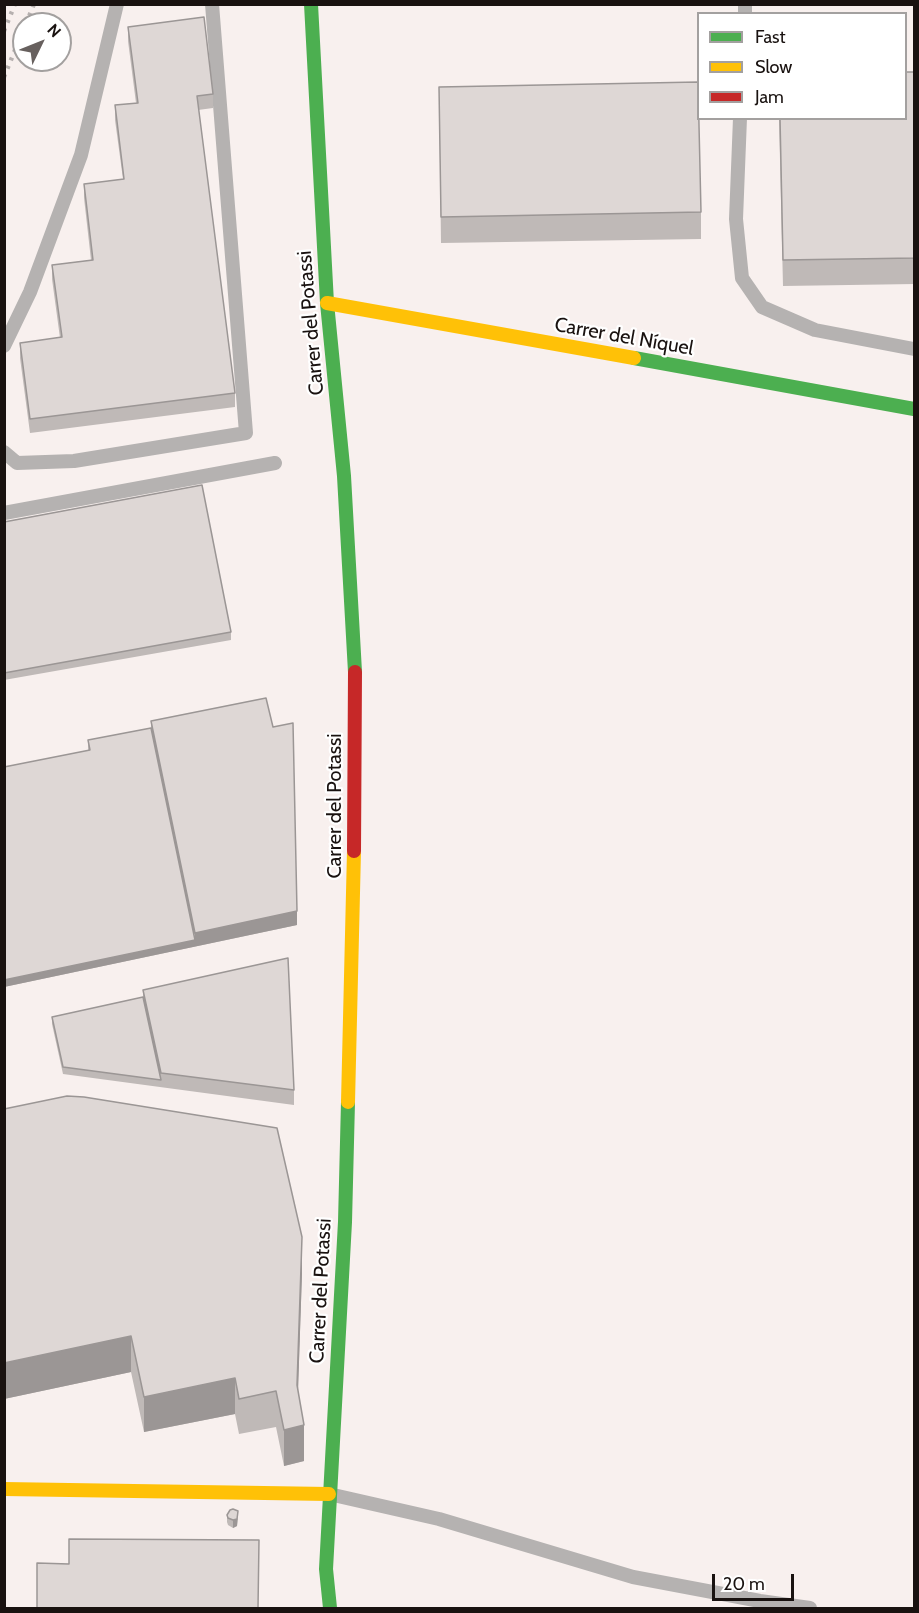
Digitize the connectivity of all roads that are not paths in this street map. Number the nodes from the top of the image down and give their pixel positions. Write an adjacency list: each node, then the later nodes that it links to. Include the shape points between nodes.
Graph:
1 (117, 4): 6 (lane, via 81,155 30,292)
2 (212, 4): 9 (lane, via 246,433 74,461 17,463)
3 (311, 4): 5 (street, Carrer del Potassi)
4 (740, 120): 7 (lane, via 736,219 742,278 762,307 815,330)
5 (327, 303): 8 (street, Carrer del Níquel); 13 (street, Carrer del Potassi, via 344,476 355,666 353,946 345,1222)
6 (4, 346)
7 (915, 349)
8 (915, 410)
9 (4, 452)
10 (275, 463): 11 (lane)
11 (4, 513)
12 (4, 1489): 13 (street)
13 (329, 1494): 14 (street, Carrer del Potassi, via 326,1569); 15 (lane, via 440,1519 633,1577)
14 (330, 1608)
15 (810, 1608)

